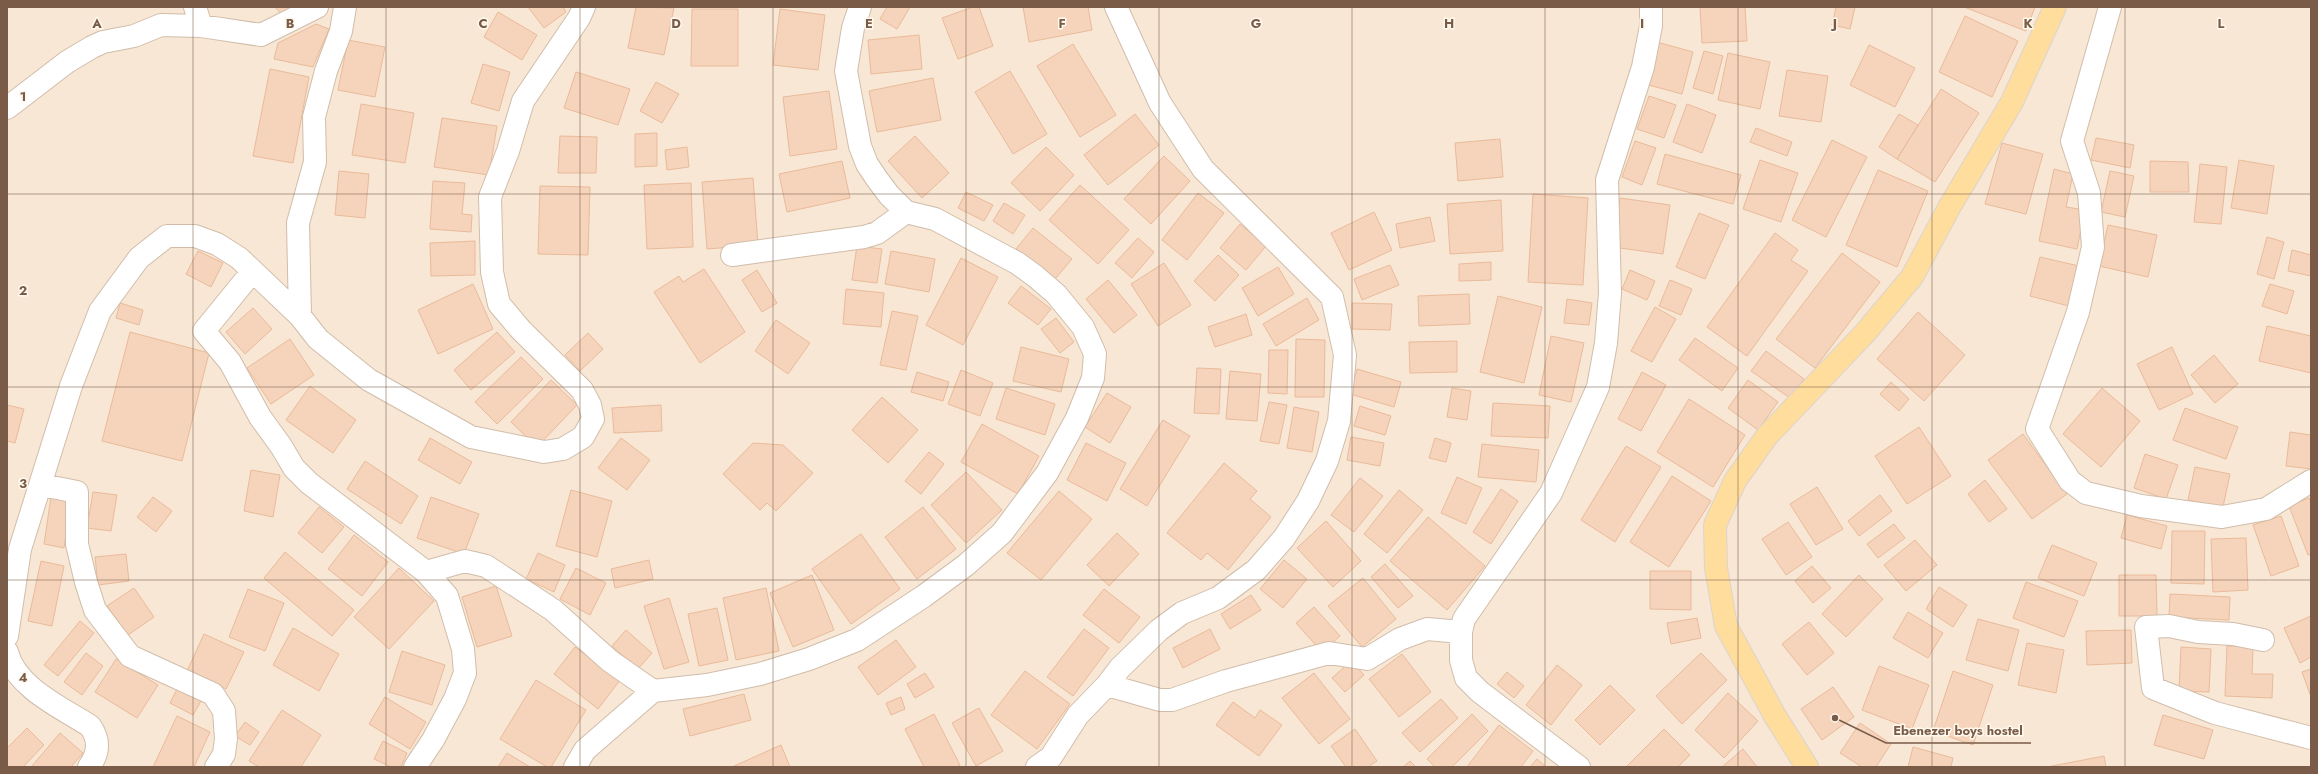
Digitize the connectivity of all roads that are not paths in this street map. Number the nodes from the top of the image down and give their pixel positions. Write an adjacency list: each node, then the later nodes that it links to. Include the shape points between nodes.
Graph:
1 (317, 7): 9 (street, via 261,36)
2 (345, 7): 14 (street, via 341,31 326,71 314,117 315,162 298,223)
3 (584, 7): 14 (street, via 523,101 490,197 492,272 499,304 521,330 582,390 590,405 593,419 583,437 563,449 544,452 471,437 369,380 318,339)
4 (860, 7): 11 (street, via 853,28 846,71 860,146 867,164 877,179)
5 (1116, 7): 22 (street, via 1160,103 1203,169 1332,297 1345,355 1339,421 1328,461 1308,501 1284,538 1256,570 1218,598 1182,613 1159,630 1120,668)
6 (1651, 7): 18 (street, via 1651,26 1643,66 1607,180 1610,293 1606,343 1598,387 1551,493 1471,607)
7 (2055, 7): 31 (main road, via 2012,102 1950,206 1912,277 1865,333 1767,436 1735,481 1715,525 1716,568 1726,626 1775,716)
8 (2110, 7): 15 (street, via 2072,141 2089,193 2093,247 2078,312 2037,429 2070,481 2086,493 2141,506 2222,516 2266,509)
9 (198, 16): 10 (street, via 92,46)
10 (7, 108)
11 (906, 212): 12 (street, via 877,233 864,237); 23 (street, via 935,219 1016,263 1056,294 1083,327 1094,354 1093,378 1076,418 1047,473 1002,533 966,565 857,640 809,659 760,674 707,685)
12 (732, 255)
13 (252, 272): 14 (street); 16 (street, via 228,251 195,236 167,236 139,258 100,310 71,386); 17 (street, via 204,331 230,362 260,416 294,468 309,484)
14 (300, 316)
15 (2311, 480)
16 (42, 485): 19 (street, via 20,549); 26 (street, via 77,492 78,544 86,582 95,610 119,643 130,656 213,694 224,711 224,754)
17 (426, 572): 23 (street, via 465,561 486,566 553,610 610,661); 27 (street, via 447,596 463,649 465,673 455,699)
18 (1461, 632): 22 (street, via 1427,629 1400,639 1367,659 1329,654 1226,681 1172,700 1160,700); 30 (street, via 1461,660 1466,678 1480,692)
19 (7, 636)
20 (2263, 640): 24 (street, via 2170,626 2146,627 2153,688 2215,713)
21 (7, 652): 25 (street, via 10,664 27,685 90,726 96,734 96,754)
22 (1107, 685): 29 (street, via 1078,715 1051,758)
23 (653, 691): 28 (street, via 585,750)
24 (2311, 738)
25 (89, 767)
26 (216, 767)
27 (415, 767)
28 (575, 767)
29 (1037, 767)
30 (1579, 767)
31 (1807, 767)

